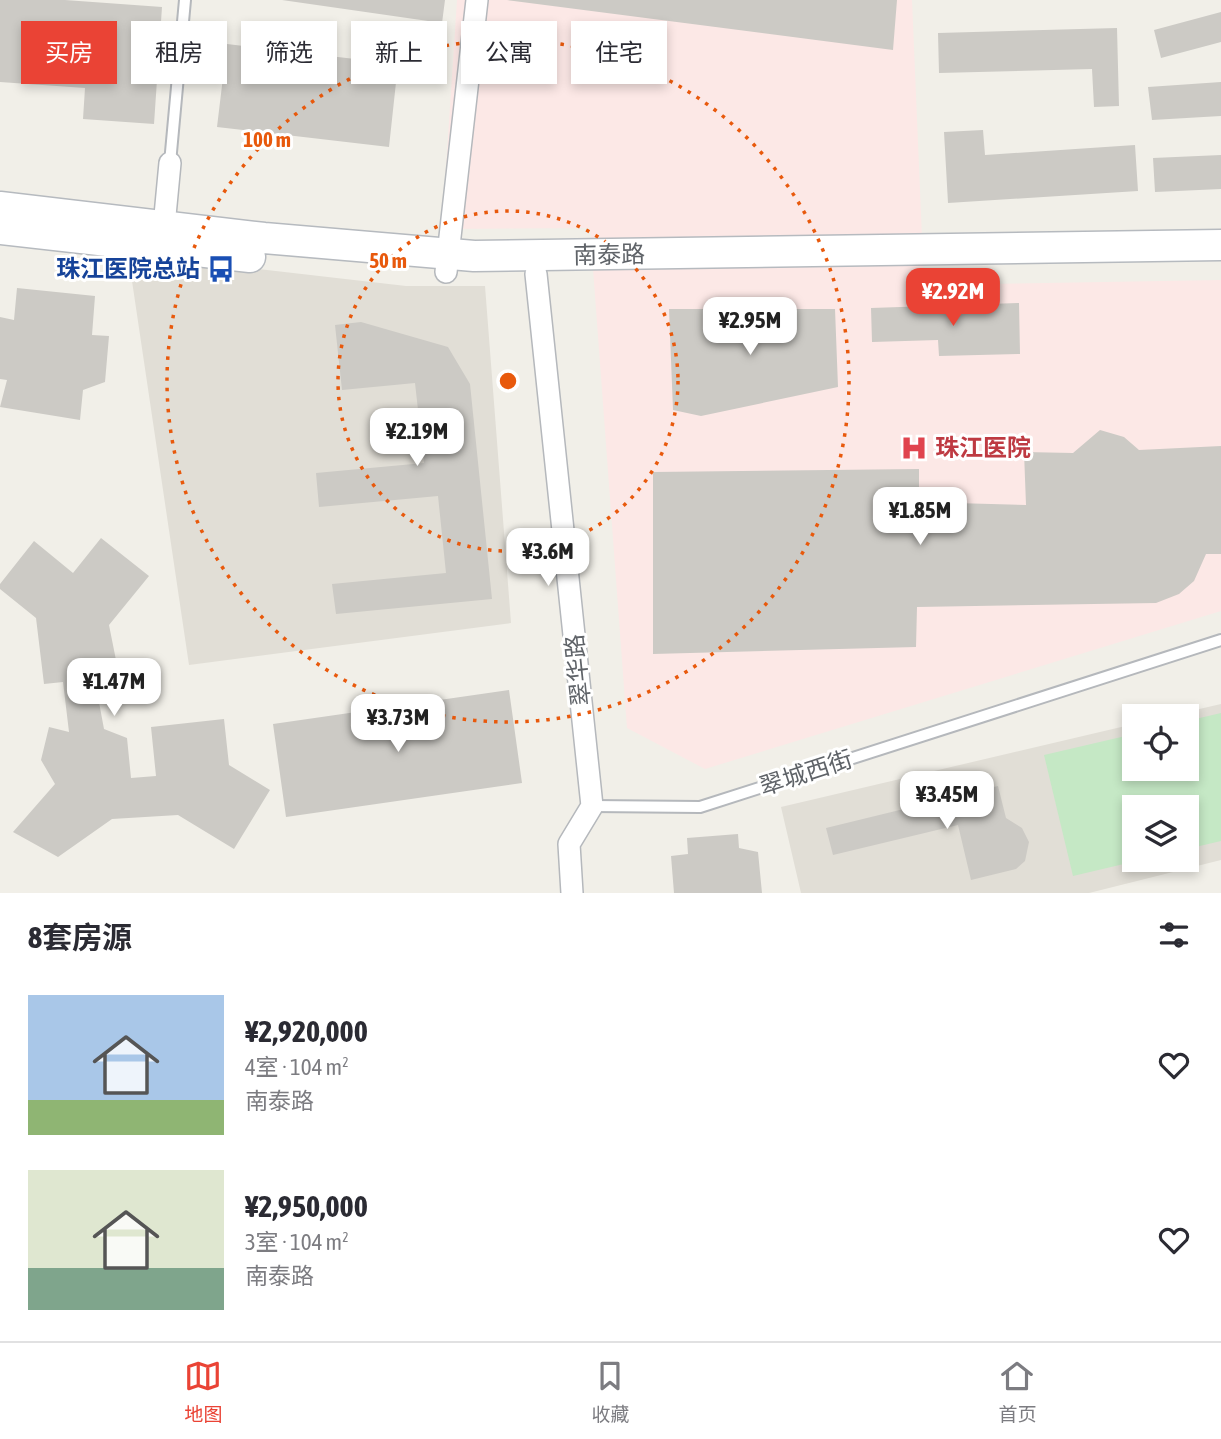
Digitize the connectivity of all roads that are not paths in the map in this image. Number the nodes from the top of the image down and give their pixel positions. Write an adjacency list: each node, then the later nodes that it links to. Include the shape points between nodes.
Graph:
1 (185, 0): 3 (lane)
2 (477, 0): 9 (street)
3 (170, 163): 5 (street)
4 (0, 207): 5 (main road, 南泰路)
5 (164, 226): 9 (main road, 南泰路)
6 (0, 229): 9 (main road, 南泰路, via 298,261)
7 (1221, 246): 9 (main road, 南泰路, via 574,256)
8 (1221, 262): 10 (main road, 南泰路)
9 (447, 263): 10 (main road, 南泰路)
10 (536, 274): 12 (street, 翠华路)
11 (1221, 640): 12 (lane, 翠城西街, via 700,807)
12 (592, 806): 13 (street, via 569,844)
13 (572, 893)

